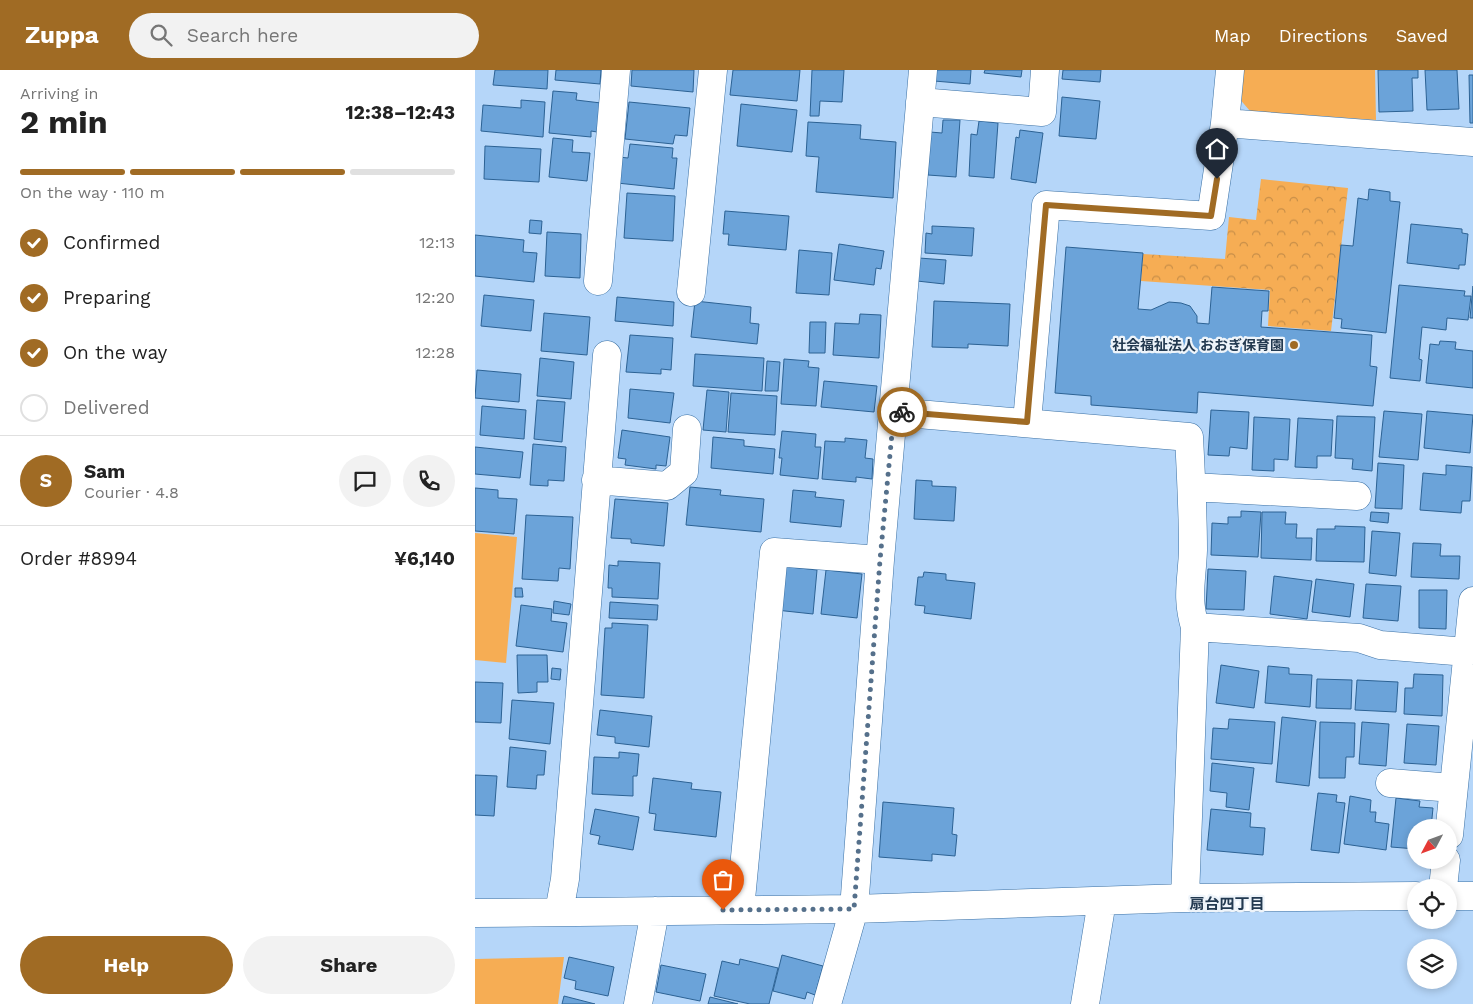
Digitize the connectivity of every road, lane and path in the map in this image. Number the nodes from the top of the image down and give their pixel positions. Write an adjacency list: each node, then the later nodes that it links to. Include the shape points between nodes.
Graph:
1 (617, 70): 9 (street)
2 (713, 70): 10 (street)
3 (923, 70): 6 (street)
4 (1045, 70): 6 (street, via 1042,112)
5 (1230, 70): 7 (street)
6 (920, 102): 12 (street)
7 (1225, 123): 8 (street); 13 (street, via 1211,216 1046,205)
8 (1473, 142)
9 (598, 281)
10 (691, 292)
11 (607, 355): 15 (street)
12 (894, 412): 13 (street); 18 (street)
13 (1027, 422): 16 (street, via 1189,438)
14 (687, 430): 15 (street, via 684,472 667,486)
15 (596, 480): 33 (street, via 565,879)
16 (1192, 487): 17 (street); 20 (street, via 1193,552 1189,606)
17 (1357, 496)
18 (880, 560): 30 (street); 31 (street, via 774,552)
19 (1473, 601): 21 (street)
20 (1195, 626): 21 (street, via 1359,638 1380,646); 28 (street)
21 (1467, 652): 23 (street)
22 (1390, 783): 23 (street)
23 (1453, 788): 24 (street)
24 (1450, 819)
25 (1407, 896): 28 (street)
26 (1457, 896): 27 (street)
27 (1473, 896)
28 (1185, 898): 29 (street)
29 (1102, 901): 30 (street); 37 (street)
30 (854, 909): 31 (street); 36 (street)
31 (740, 910): 32 (street)
32 (655, 911): 33 (street); 35 (street)
33 (559, 912): 34 (street)
34 (475, 913)
35 (638, 1004)
36 (827, 1004)
37 (1085, 1004)

